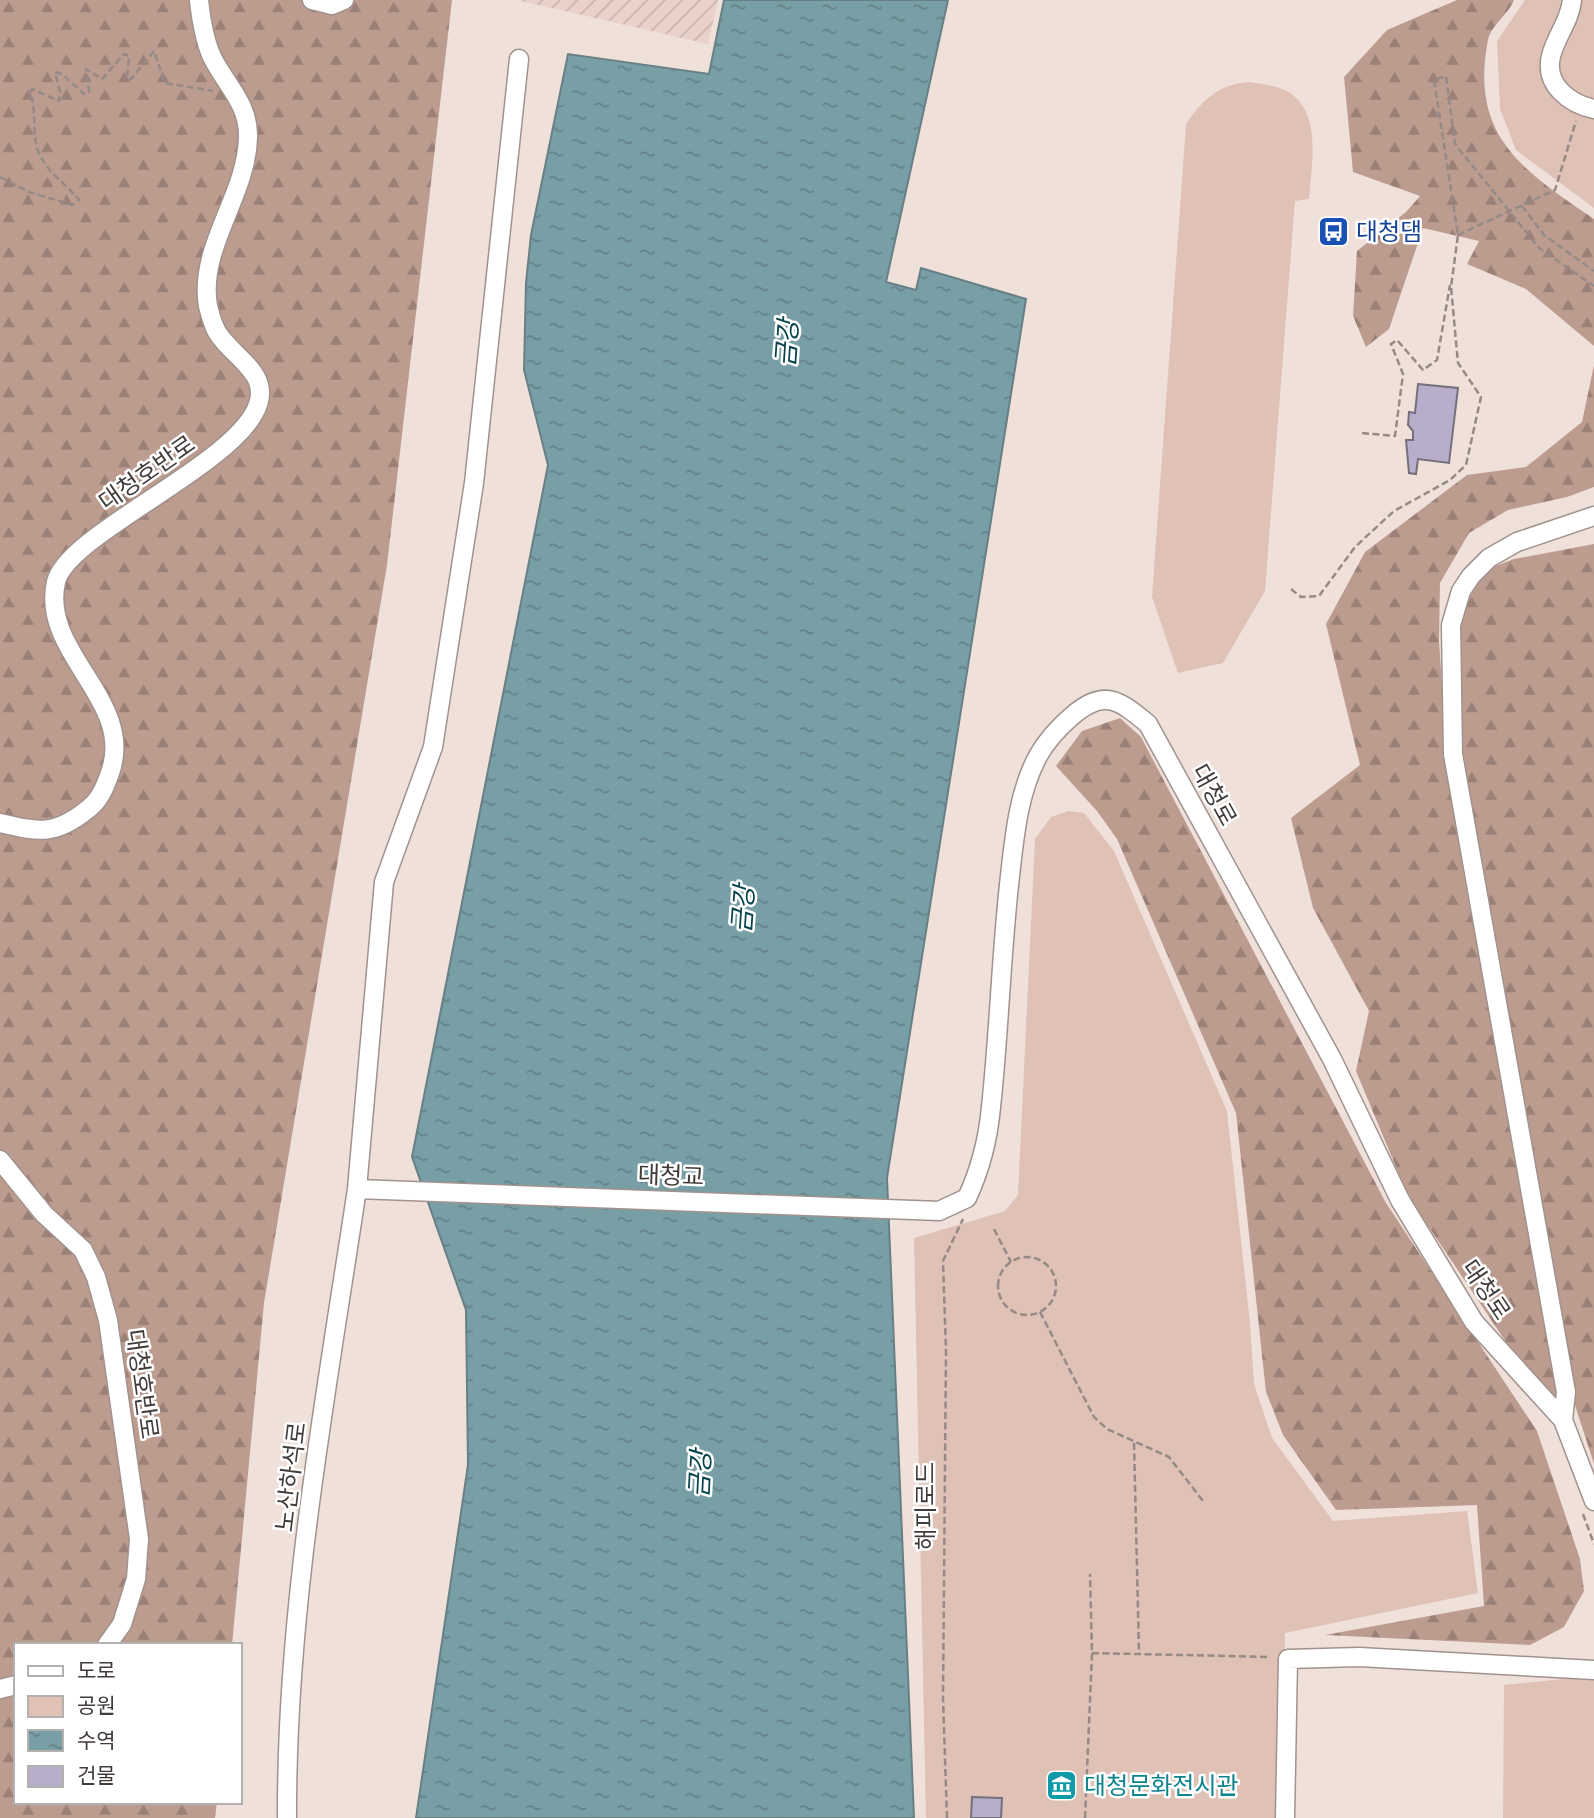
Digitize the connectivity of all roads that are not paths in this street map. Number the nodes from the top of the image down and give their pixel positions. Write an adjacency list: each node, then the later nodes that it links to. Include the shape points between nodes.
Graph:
1 (199, 0): 8 (street, 대청호반로, via 212,57 245,109 248,138 206,280 209,308 216,331 257,376 260,394 254,413 238,435 197,470 74,555 57,578 53,606 61,636 101,698 115,739 113,765 94,804 73,821 39,832)
2 (312, 0): 3 (street, via 332,5)
3 (344, 0)
4 (1572, 0): 6 (street, via 1550,68 1560,91)
5 (519, 60): 10 (street, 노산하석로, via 474,483 433,747 383,881)
6 (1588, 108)
7 (1594, 516): 12 (street, 대청로, via 1517,541 1489,558 1461,591 1451,625 1454,754 1566,1392)
8 (0, 823)
9 (0, 1160): 14 (street, 대청호반로, via 44,1214 83,1250 108,1320 139,1539 136,1579 122,1624)
10 (357, 1189): 11 (street, 대청교, via 939,1211); 16 (street, 노산하석로, via 301,1587 286,1744)
11 (967, 1198): 12 (street, 대청로, via 984,1161 1015,835 1027,783 1054,732 1081,708 1100,698 1122,702 1148,724 1332,1059 1400,1200 1474,1322)
12 (1563, 1420): 13 (street, 대청로)
13 (1594, 1501)
14 (108, 1643)
15 (1594, 1670): 17 (street, via 1359,1657 1288,1659)
16 (287, 1818)
17 (1285, 1818)

